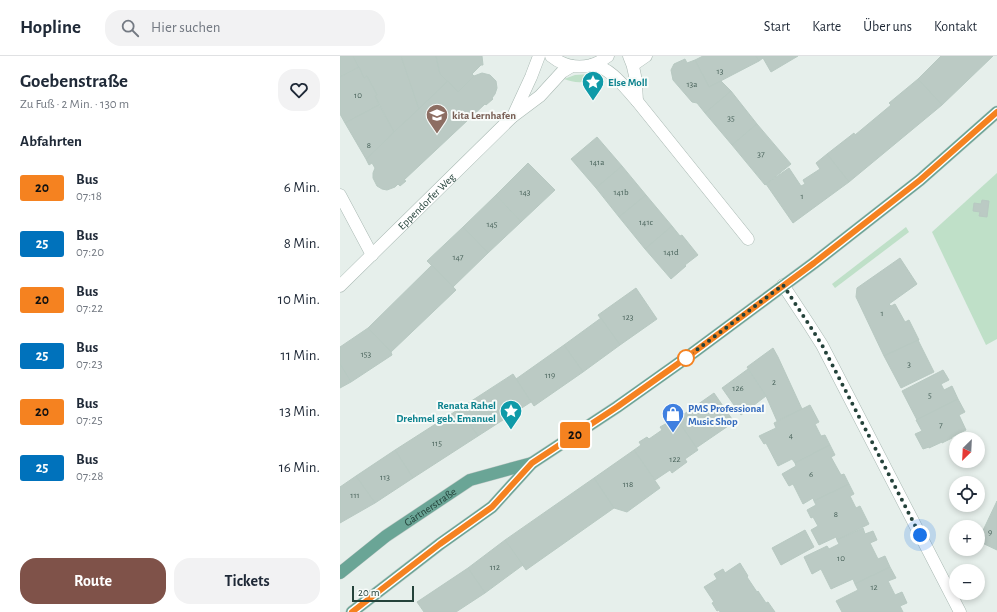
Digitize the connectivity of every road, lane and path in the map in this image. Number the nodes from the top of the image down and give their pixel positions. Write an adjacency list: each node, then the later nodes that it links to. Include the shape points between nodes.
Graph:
1 (539, 56): 10 (street, Eppendorfer Weg)
2 (551, 56): 7 (street, via 562,64)
3 (608, 56): 6 (street)
4 (646, 56): 5 (street)
5 (631, 60): 8 (street, via 636,80)
6 (592, 65): 7 (street); 8 (street, via 603,68 613,75)
7 (572, 66): 10 (street, Eppendorfer Weg, via 562,72 540,96)
8 (637, 101): 12 (street)
9 (997, 112): 14 (main road, Gärtnerstraße, via 920,180)
10 (512, 117): 13 (street, Eppendorfer Weg)
11 (340, 195): 13 (street)
12 (748, 239)
13 (372, 255): 15 (street, Eppendorfer Weg)
14 (783, 285): 16 (main road, Gärtnerstraße, via 617,407); 19 (street, via 822,345)
15 (340, 286)
16 (532, 463): 17 (main road, Gärtnerstraße, via 470,480 386,536); 18 (main road, Gärtnerstraße, via 492,507)
17 (340, 573)
18 (352, 612)
19 (960, 612)

